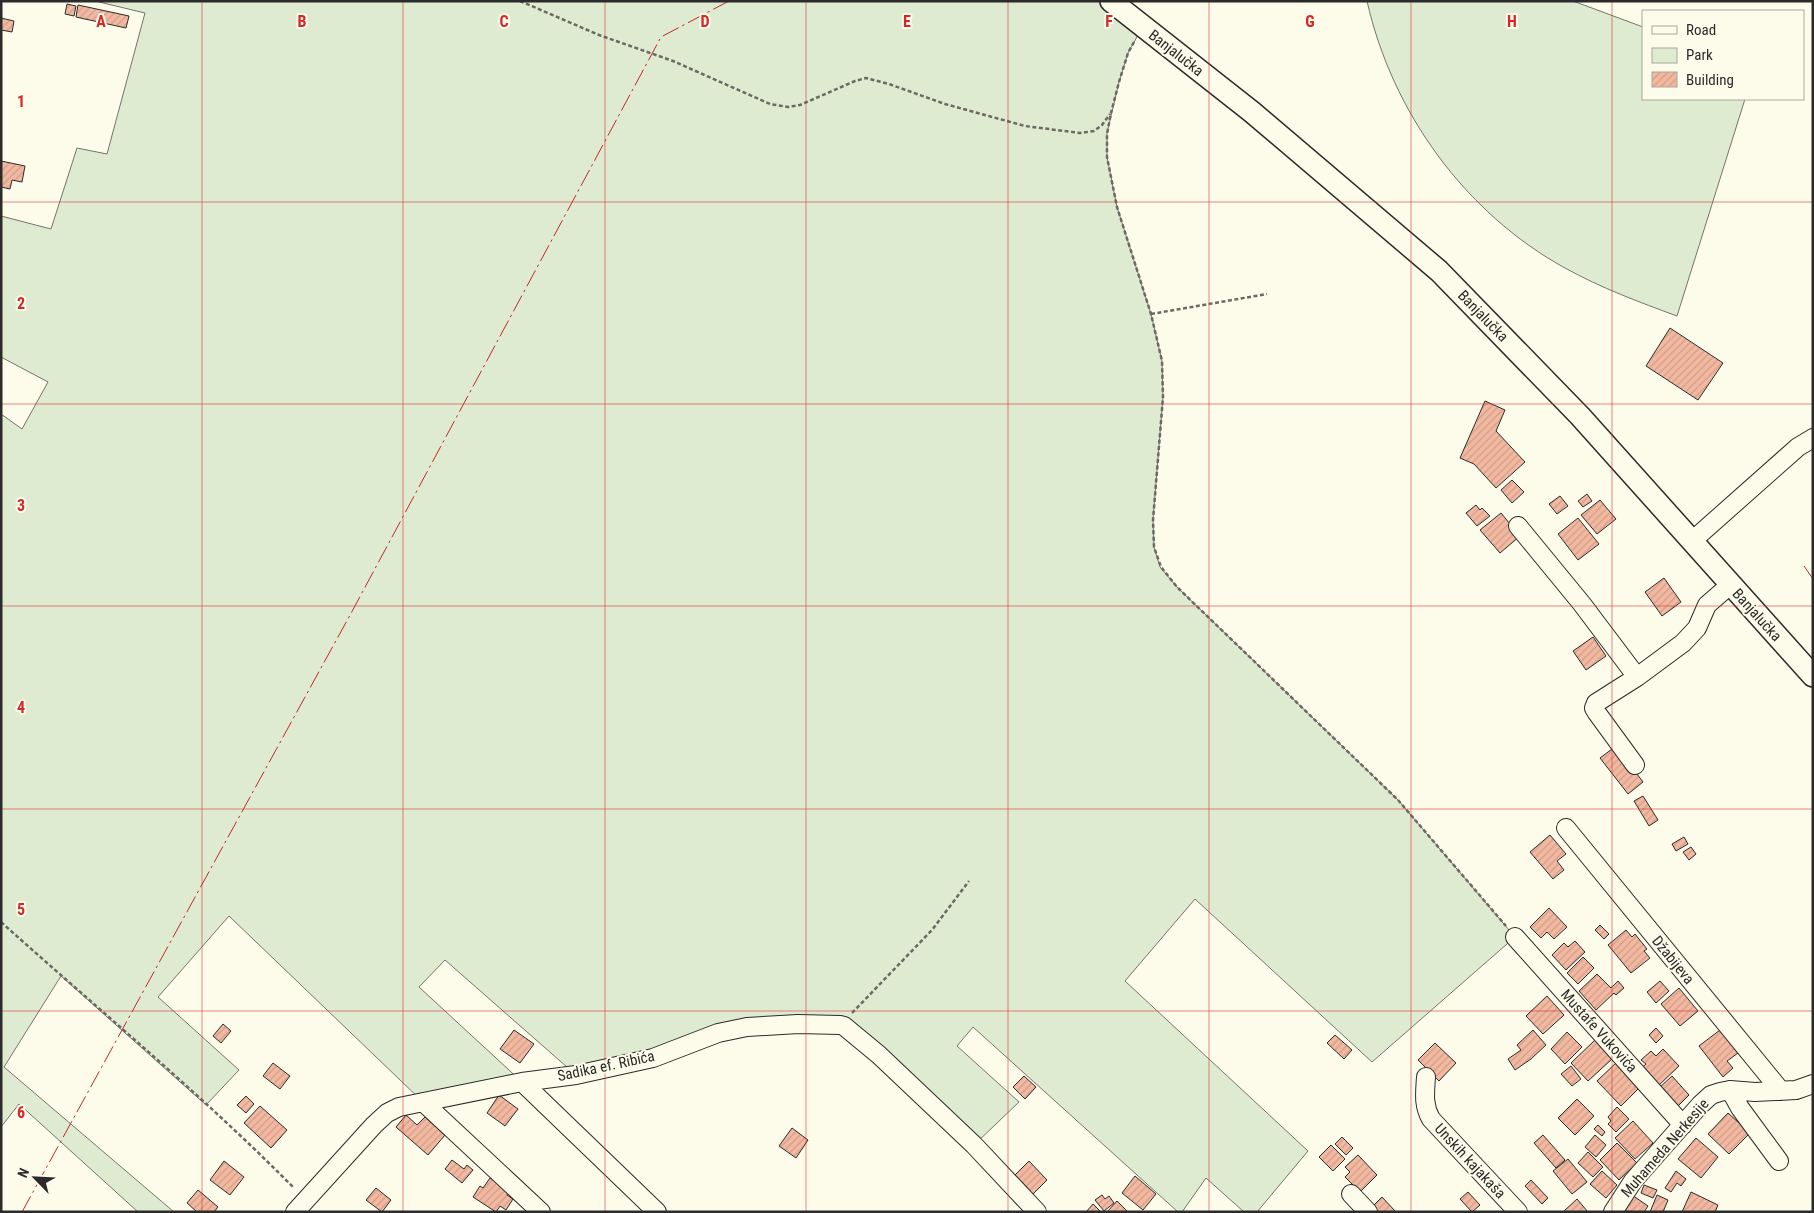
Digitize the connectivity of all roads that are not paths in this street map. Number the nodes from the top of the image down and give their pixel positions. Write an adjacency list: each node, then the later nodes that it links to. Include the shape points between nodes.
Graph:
1 (1111, 1): 4 (main road, Banjalučka, via 1252,112 1439,271 1580,416)
2 (1813, 438): 4 (street, via 1798,447)
3 (1518, 526): 7 (street)
4 (1692, 541): 5 (main road, Banjalučka)
5 (1730, 585): 6 (main road, Banjalučka); 7 (street, via 1707,605 1697,628 1684,642)
6 (1813, 676)
7 (1637, 677): 8 (street, via 1596,702 1594,708)
8 (1634, 765)
9 (1566, 828): 15 (street, Džabijeva)
10 (1515, 937): 17 (street, Mustafe Vukovića)
11 (1426, 1077): 25 (street, Unskih kajakaša, via 1424,1099 1431,1119)
12 (522, 1082): 16 (street, Sadika ef. Ribića); 22 (street); 23 (street, Sadika ef. Ribića, via 576,1075 653,1058 718,1033 747,1027 844,1026 974,1145)
13 (1813, 1084): 15 (street, Muhameda Nerkesije)
14 (1730, 1090): 15 (street, Muhameda Nerkesije); 17 (street, Muhameda Nerkesije, via 1711,1095); 18 (street)
15 (1781, 1091)
16 (423, 1102): 20 (street, Sadika ef. Ribića, via 387,1113); 21 (street)
17 (1683, 1125): 26 (street, Muhameda Nerkesije, via 1633,1181)
18 (1779, 1161)
19 (1351, 1194): 24 (street)
20 (300, 1206)
21 (541, 1212)
22 (657, 1212)
23 (1037, 1212)
24 (1368, 1212)
25 (1518, 1212)
26 (1612, 1212)

